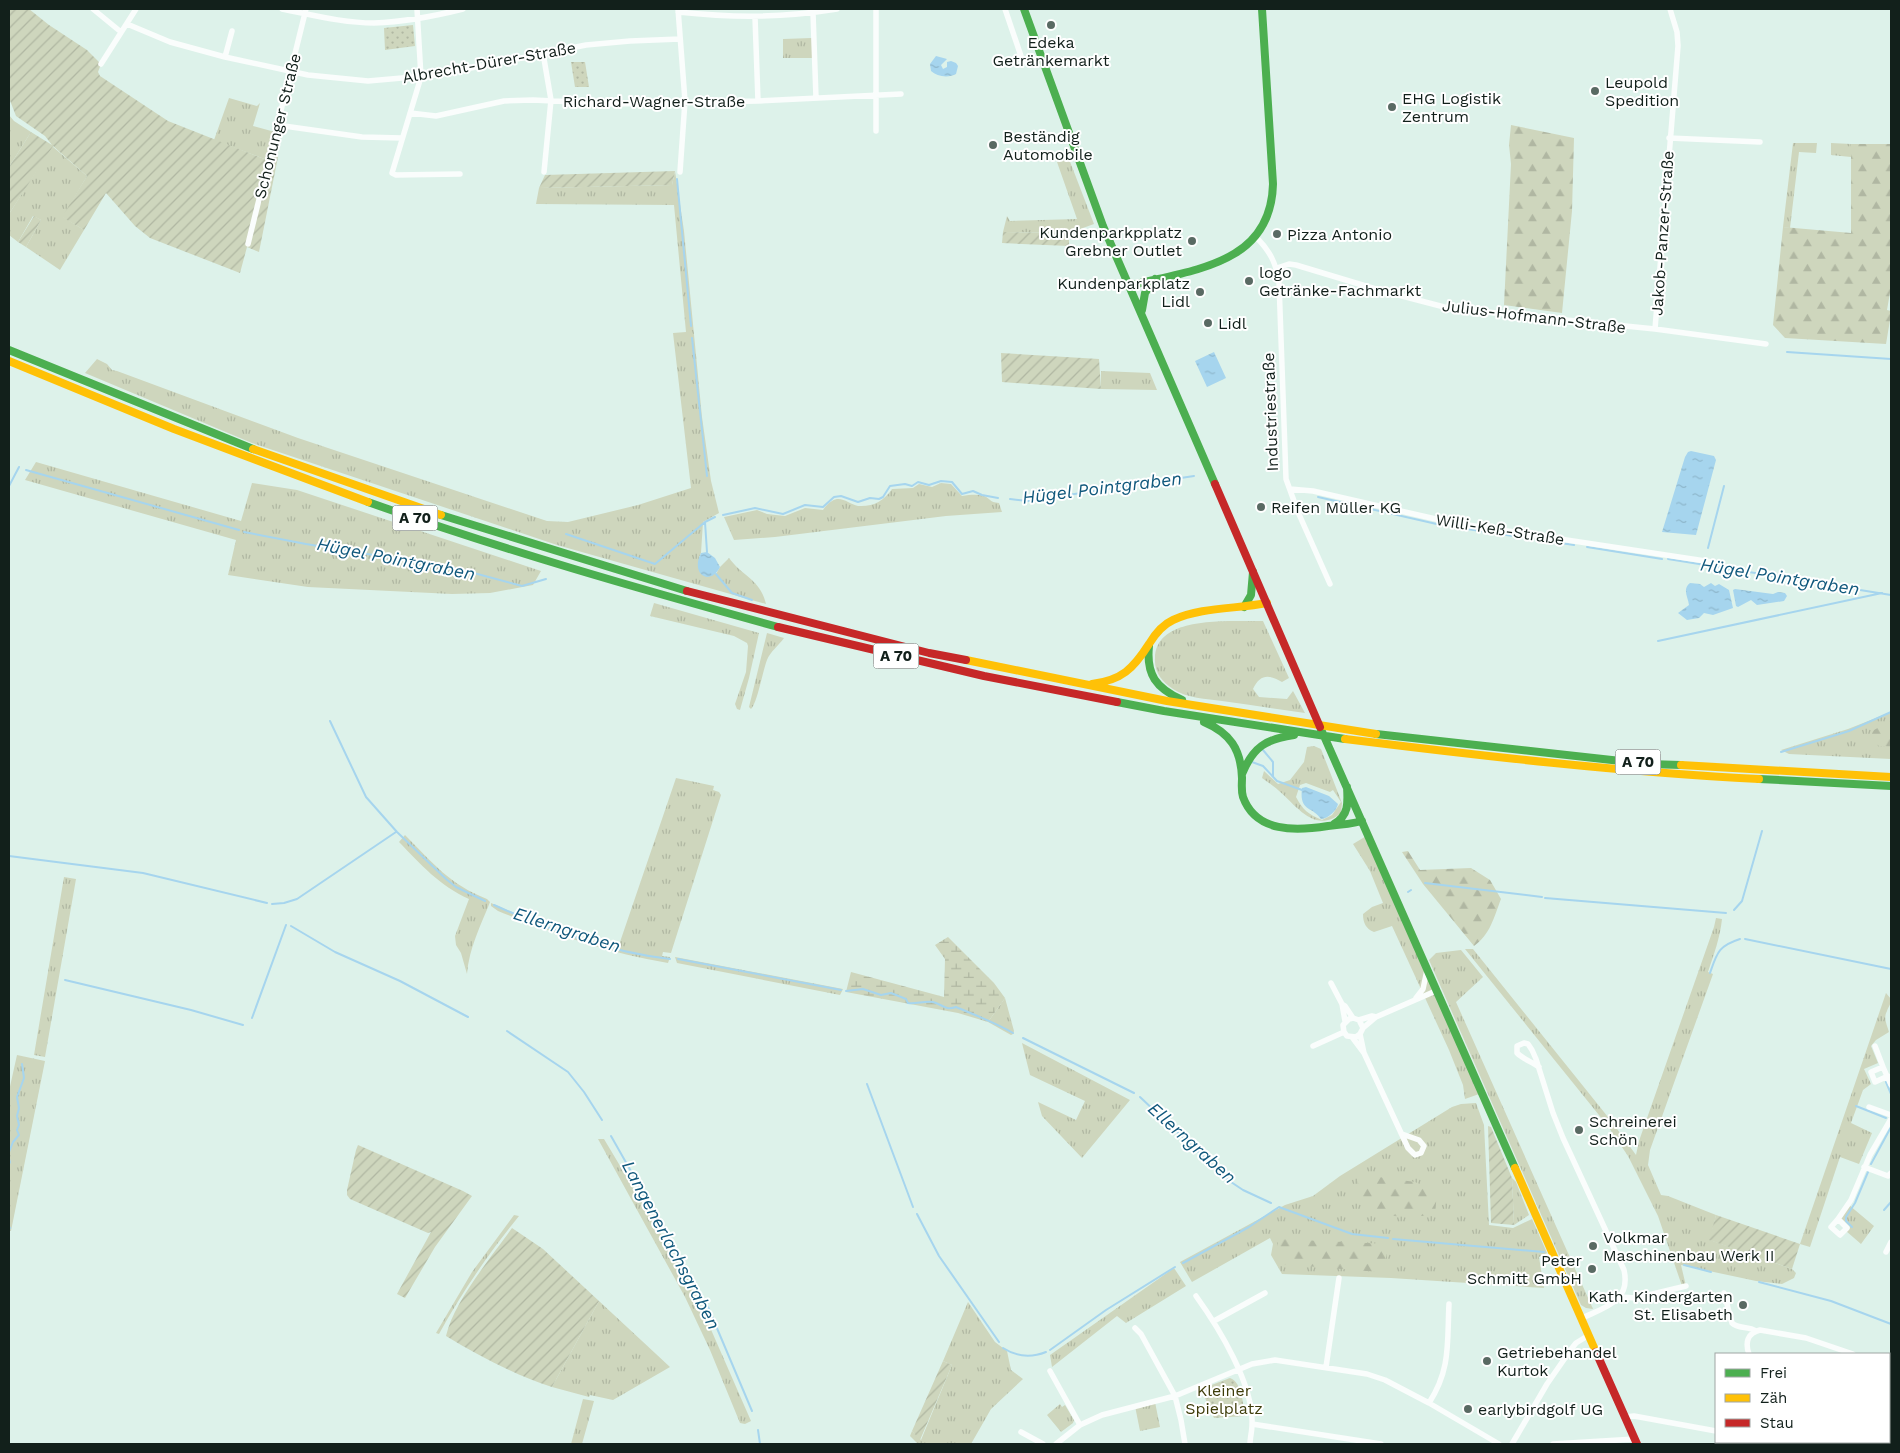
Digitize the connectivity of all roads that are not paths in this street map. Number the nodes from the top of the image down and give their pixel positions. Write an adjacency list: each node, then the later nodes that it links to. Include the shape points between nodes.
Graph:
1 (93, 9): 19 (street)
2 (136, 9): 17 (street)
3 (282, 9): 13 (street)
4 (416, 9): 16 (street)
5 (463, 9): 16 (street)
6 (837, 9): 14 (street)
7 (876, 9): 28 (street)
8 (1005, 9): 23 (street)
9 (1024, 9): 46 (main road, via 1088,190)
10 (1262, 9): 42 (main road, via 1273,195 1268,218)
11 (1670, 9): 37 (street, Jakob-Panzer-Straße, via 1678,40)
12 (678, 10): 15 (street, via 716,16); 20 (street)
13 (305, 11): 16 (street, via 340,20 375,23); 25 (street, Schonunger Straße)
14 (813, 13): 15 (street); 29 (street)
15 (755, 17): 32 (street)
16 (417, 18): 26 (street)
17 (126, 24): 19 (street); 22 (street, Albrecht-Dürer-Straße, via 170,42)
18 (232, 31): 22 (street)
19 (121, 32): 24 (street)
20 (680, 39): 21 (street, Albrecht-Dürer-Straße, via 594,44); 31 (street)
21 (543, 53): 26 (street, Albrecht-Dürer-Straße); 30 (street)
22 (225, 57): 25 (street, Albrecht-Dürer-Straße)
23 (1024, 62)
24 (101, 64)
25 (290, 72): 26 (street, Albrecht-Dürer-Straße, via 368,80); 34 (street, Schonunger Straße)
26 (421, 77): 33 (street)
27 (901, 94): 28 (street, Richard-Wagner-Straße)
28 (876, 96): 29 (street, Richard-Wagner-Straße); 35 (street)
29 (816, 98): 32 (street, Richard-Wagner-Straße)
30 (551, 100): 31 (street, Richard-Wagner-Straße, via 614,104); 33 (street, Richard-Wagner-Straße, via 504,101 436,116); 39 (street)
31 (685, 101): 32 (street, Richard-Wagner-Straße); 40 (street)
32 (758, 101)
33 (410, 113): 36 (street)
34 (277, 125): 36 (street, via 362,137); 43 (street, Schonunger Straße)
35 (876, 131)
36 (402, 138): 41 (street, via 393,174)
37 (1669, 138): 38 (street, Jakob-Panzer-Straße); 48 (street, Jakob-Panzer-Straße)
38 (1760, 142)
39 (544, 172)
40 (680, 172)
41 (460, 174)
42 (1256, 238): 44 (street, Industriestraße, via 1268,250); 45 (main road, via 1227,258)
43 (248, 244)
44 (1277, 268): 48 (street, Julius-Hofmann-Straße, via 1296,265 1458,310); 52 (street, Industriestraße, via 1286,479)
45 (1155, 279): 46 (main road); 47 (main road, via 1141,302)
46 (1128, 286): 47 (main road)
47 (1143, 318): 54 (main road)
48 (1655, 329): 49 (street, Julius-Hofmann-Straße)
49 (1766, 344)
50 (9, 350): 59 (main road, A 70, via 229,441 403,505 551,553 780,618)
51 (9, 361): 61 (main road, A 70, via 236,454 400,513 548,561 777,627 977,674)
52 (1290, 489): 53 (street, Willi-Keß-Straße, via 1313,491 1449,522); 55 (street, Industriestraße)
53 (1712, 562)
54 (1254, 572): 56 (main road); 57 (main road, via 1251,595)
55 (1330, 584)
56 (1267, 603): 57 (main road); 66 (main road)
57 (1244, 607): 58 (main road, via 1180,617 1164,625)
58 (1151, 641): 59 (main road, via 1132,669 1117,680); 60 (main road, via 1147,662 1155,682 1168,694)
59 (1079, 685): 60 (main road, A 70)
60 (1194, 706): 64 (main road, A 70, via 1485,748 1643,763)
61 (1182, 714): 62 (main road, A 70); 63 (main road, via 1228,735 1237,749)
62 (1308, 734): 63 (main road, via 1277,738 1260,746 1249,757); 65 (main road, A 70, via 1485,757 1643,772)
63 (1242, 777): 68 (main road, via 1245,802 1264,823 1284,829)
64 (1891, 777)
65 (1891, 786)
66 (1347, 787): 67 (main road); 68 (main road, via 1348,804 1344,818)
67 (1362, 821): 68 (main road); 69 (main road)
68 (1331, 826)
69 (1428, 968): 71 (main road); 72 (street, via 1422,989)
70 (1331, 983): 73 (street)
71 (1438, 990): 72 (street); 102 (main road)
72 (1415, 999): 74 (street)
73 (1342, 1004): 75 (street); 76 (street)
74 (1376, 1017): 75 (street); 77 (street)
75 (1356, 1019): 76 (street); 77 (street)
76 (1345, 1022): 78 (street)
77 (1361, 1031): 79 (street); 82 (street)
78 (1344, 1032): 79 (street); 80 (street)
79 (1352, 1037): 82 (street)
80 (1313, 1046)
81 (1874, 1046): 83 (street)
82 (1364, 1053): 89 (street)
83 (1883, 1066): 85 (street); 85 (street, via 1871,1072 1876,1082)
84 (1539, 1067): 84 (street, via 1528,1044 1520,1043 1516,1049 1520,1056); 100 (street, via 1563,1138 1624,1270 1626,1282)
85 (1888, 1076): 86 (street)
86 (1891, 1085)
87 (1869, 1107): 88 (street)
88 (1891, 1117): 90 (street)
89 (1402, 1134)
90 (1864, 1167): 91 (street, via 1888,1176); 92 (street, via 1851,1200)
91 (1891, 1173)
92 (1838, 1219)
93 (1891, 1242): 94 (street)
94 (1886, 1252)
95 (1339, 1278): 109 (street)
96 (1686, 1286): 100 (street, via 1636,1298)
97 (1265, 1293): 103 (street)
98 (1724, 1293): 105 (street, via 1732,1323)
99 (1196, 1296): 103 (street)
100 (1620, 1297): 102 (street)
101 (1449, 1304): 113 (street, via 1445,1372)
102 (1582, 1318): 106 (main road)
103 (1214, 1321): 110 (street)
104 (1135, 1328): 112 (street)
105 (1756, 1331): 107 (street, via 1748,1337); 108 (street, via 1798,1336)
106 (1589, 1335): 114 (main road); 128 (street, via 1572,1348)
107 (1749, 1353)
108 (1850, 1353)
109 (1326, 1367): 110 (street, via 1275,1360); 113 (street, via 1385,1380)
110 (1239, 1370): 112 (street); 115 (street, via 1246,1386)
111 (1050, 1372): 116 (street)
112 (1174, 1396): 116 (street, via 1116,1410); 124 (street)
113 (1429, 1403): 127 (street)
114 (1626, 1417): 117 (street); 121 (main road)
115 (1252, 1424): 119 (street); 125 (street)
116 (1080, 1425): 123 (street)
117 (1715, 1430)
118 (1022, 1432): 122 (street)
119 (1358, 1442): 126 (street)
120 (1619, 1442): 121 (street); 129 (street)
121 (1636, 1442)
122 (1043, 1444)
123 (1056, 1444)
124 (1185, 1444)
125 (1250, 1444)
126 (1381, 1444)
127 (1498, 1444)
128 (1514, 1444)
129 (1553, 1444)

